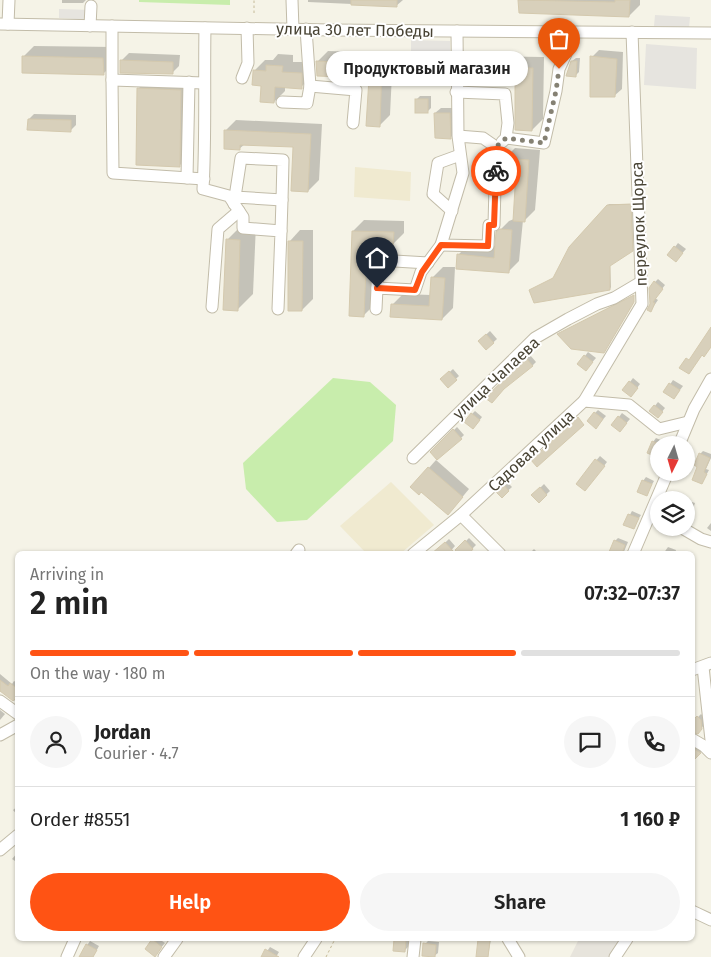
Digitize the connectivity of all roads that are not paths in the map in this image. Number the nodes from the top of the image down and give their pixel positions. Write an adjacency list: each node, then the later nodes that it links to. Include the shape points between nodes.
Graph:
1 (9, 0): 4 (street)
2 (292, 0): 9 (street)
3 (91, 6): 5 (street)
4 (4, 24): 5 (street, улица 30 лет Победы)
5 (90, 26): 6 (street, улица 30 лет Победы)
6 (112, 26): 7 (street, улица 30 лет Победы); 16 (street)
7 (205, 28): 8 (street, улица 30 лет Победы); 18 (street)
8 (247, 28): 9 (street, улица 30 лет Победы); 15 (street, via 248,63)
9 (293, 29): 10 (street, улица 30 лет Победы)
10 (306, 29): 11 (street, улица 30 лет Победы); 19 (street)
11 (457, 31): 12 (street, улица 30 лет Победы); 20 (street)
12 (566, 31): 13 (street, улица 30 лет Победы); 24 (street, via 566,54 559,69 544,143)
13 (632, 32): 14 (street, улица 30 лет Победы); 35 (street, переулок Щорса)
14 (711, 32)
15 (242, 78)
16 (112, 80): 17 (street); 27 (street, via 113,173)
17 (189, 82): 18 (street); 27 (street)
18 (204, 83): 28 (street)
19 (310, 86): 21 (street, via 307,103); 22 (street, via 356,90)
20 (456, 92): 23 (street); 24 (street, via 505,94)
21 (282, 102)
22 (353, 123)
23 (458, 136): 25 (street, via 483,138); 26 (street)
24 (506, 138): 25 (street)
25 (496, 147): 33 (street, via 494,225 489,225 488,246)
26 (460, 155): 31 (street, via 463,173); 31 (street, via 438,163 433,194)
27 (187, 178): 28 (street)
28 (204, 178): 30 (street, via 203,189 229,196)
29 (282, 200): 30 (street); 30 (street, via 283,160 242,158); 32 (street)
30 (236, 204): 32 (street, via 243,217 243,228); 37 (street, via 218,229)
31 (452, 211): 33 (street)
32 (281, 231): 38 (street)
33 (441, 245): 34 (street)
34 (428, 262): 36 (street, via 415,290); 36 (street, via 378,260)
35 (641, 282): 41 (street, переулок Щорса, via 642,304); 44 (street, улица Чапаева, via 535,338)
36 (377, 288): 39 (street)
37 (212, 307)
38 (278, 309)
39 (376, 310)
40 (711, 380): 42 (street)
41 (584, 401): 42 (street, Садовая улица, via 629,405 659,429); 45 (street, Садовая улица)
42 (688, 422): 43 (street)
43 (683, 436)
44 (412, 458)
45 (461, 515): 49 (street, Садовая улица); 50 (street)
46 (650, 524): 51 (street)
47 (695, 535): 48 (street)
48 (711, 542)
49 (417, 551)
50 (497, 551)
51 (635, 551)
52 (702, 667): 57 (street)
53 (0, 701): 54 (street)
54 (15, 712)
55 (15, 727): 56 (street)
56 (0, 735)
57 (711, 740)
58 (695, 741): 59 (street)
59 (711, 753)
60 (15, 838): 61 (street)
61 (0, 850)
62 (695, 913): 63 (street)
63 (711, 920)
64 (75, 941): 70 (street)
65 (176, 941): 71 (street)
66 (315, 941): 72 (street)
67 (414, 941): 73 (street)
68 (626, 941): 75 (street)
69 (514, 948): 74 (street)
70 (67, 957)
71 (164, 957)
72 (304, 957)
73 (413, 957)
74 (504, 957)
75 (615, 957)

